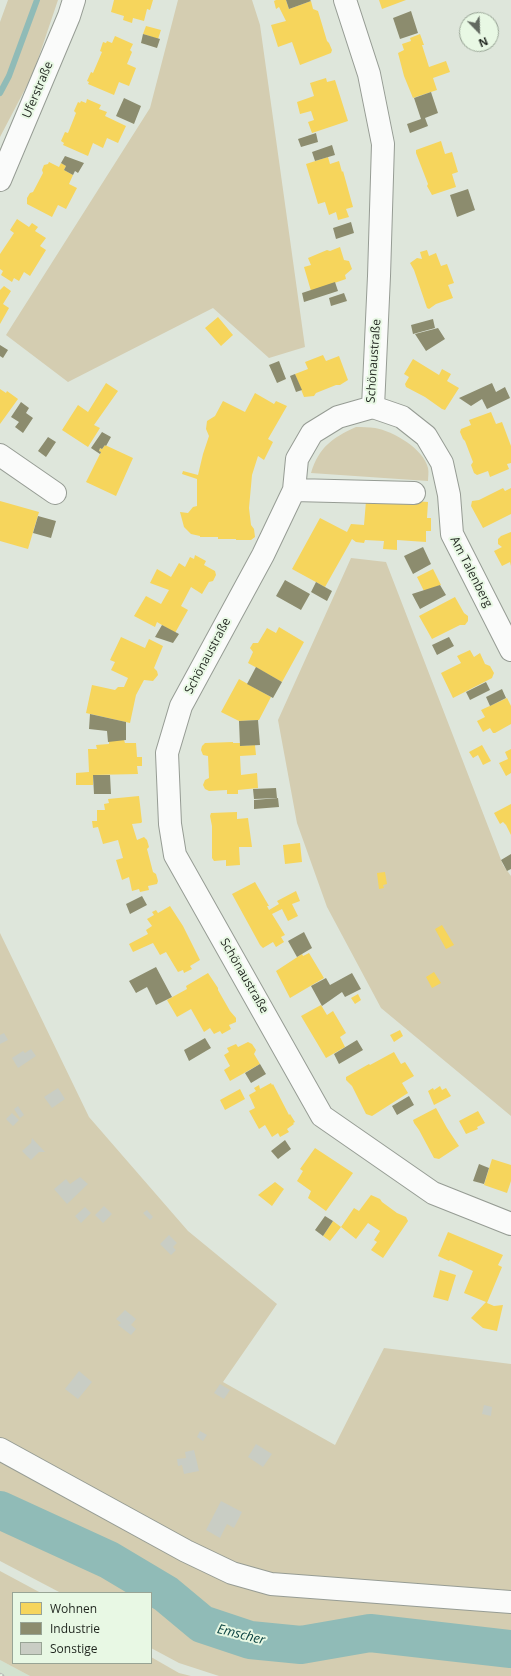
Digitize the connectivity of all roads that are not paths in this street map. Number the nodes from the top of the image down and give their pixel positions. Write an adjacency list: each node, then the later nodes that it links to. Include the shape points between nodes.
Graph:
1 (74, 0): 3 (street, Uferstraße)
2 (345, 0): 4 (street, Schönaustraße, via 369,74 383,144)
3 (0, 180)
4 (373, 407): 6 (street, Schönaustraße, via 338,417 312,433 297,459); 9 (street, Am Talenberg, via 402,417 426,436 442,462 449,495 452,534)
5 (0, 455): 8 (street)
6 (294, 490): 7 (street); 10 (street, Schönaustraße, via 263,555 181,706 167,753 174,855 322,1116 433,1193)
7 (414, 493)
8 (54, 494)
9 (511, 650)
10 (511, 1224)
11 (0, 1449): 12 (street, via 186,1551 232,1572 271,1584)
12 (511, 1602)

